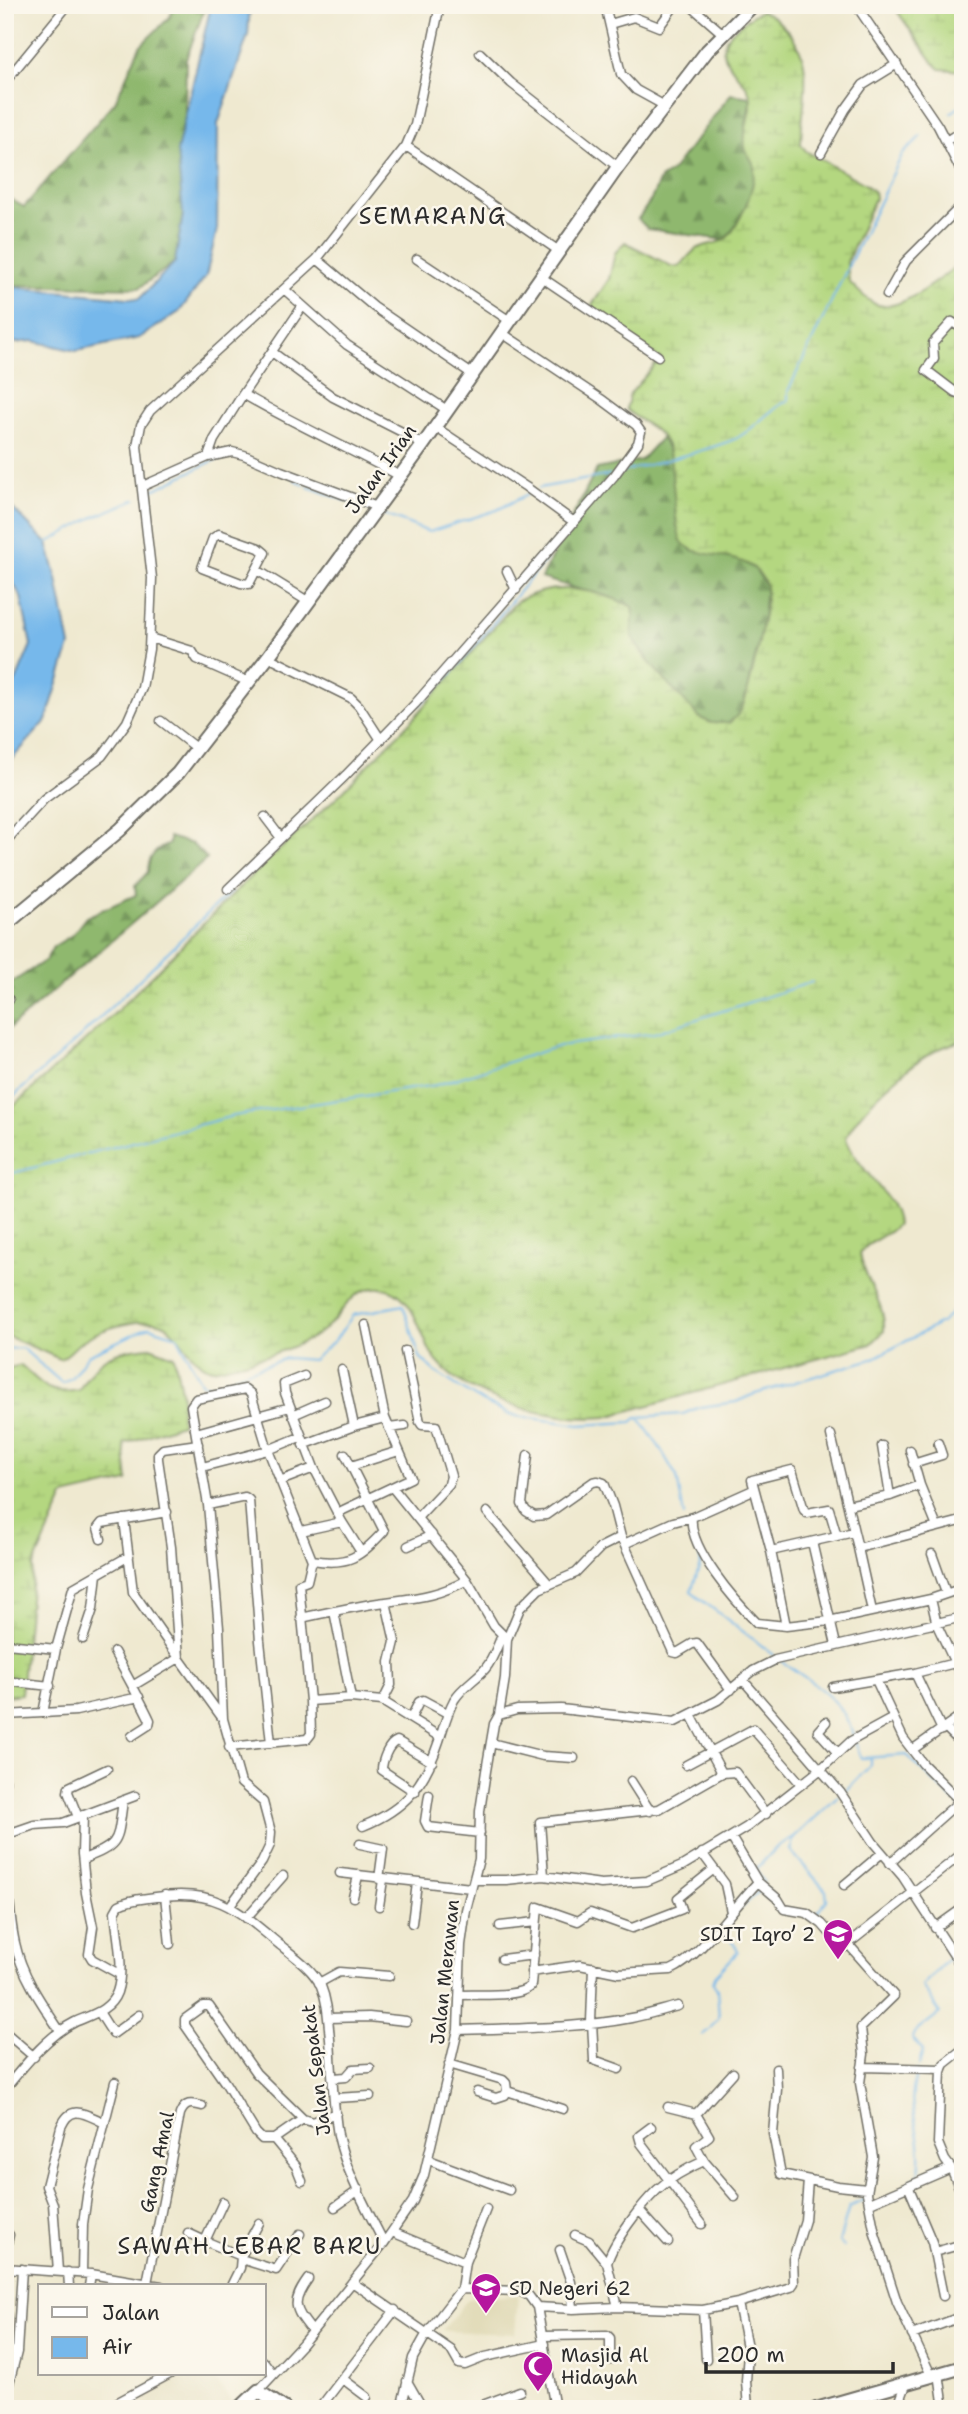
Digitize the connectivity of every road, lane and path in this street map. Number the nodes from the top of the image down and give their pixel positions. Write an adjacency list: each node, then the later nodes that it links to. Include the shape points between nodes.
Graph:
1 (68, 5): 12 (street)
2 (440, 5): 16 (street, via 415,125)
3 (605, 5): 8 (street)
4 (675, 5): 8 (street, via 659,27 634,17)
5 (690, 5): 9 (street)
6 (856, 5): 11 (street)
7 (752, 6): 9 (main road, Jalan Irian)
8 (610, 24): 13 (street, via 621,75 636,90)
9 (722, 33): 13 (main road, Jalan Irian)
10 (480, 53): 18 (street, via 510,83)
11 (897, 64): 15 (street); 17 (street, via 863,85)
12 (5, 82)
13 (665, 106): 18 (main road, Jalan Irian)
14 (963, 130): 15 (street)
15 (946, 141): 19 (street)
16 (406, 146): 21 (street); 22 (street)
17 (821, 153)
18 (618, 167): 21 (main road, Jalan Irian)
19 (963, 175)
20 (963, 204): 26 (street, via 906,261)
21 (559, 251): 24 (main road, Jalan Irian)
22 (317, 258): 25 (street); 33 (street, via 374,307)
23 (417, 259): 28 (street)
24 (541, 277): 28 (main road, Jalan Irian); 32 (street)
25 (284, 289): 27 (street); 41 (street, via 146,417 137,446)
26 (887, 295)
27 (302, 307): 31 (street); 36 (street, via 347,345)
28 (510, 321): 30 (main road, Jalan Irian)
29 (963, 329): 35 (street, via 952,322 944,330 933,343 934,359 926,370)
30 (502, 333): 33 (main road, Jalan Irian); 43 (street, via 639,428 638,443)
31 (272, 352): 34 (street); 38 (street, via 333,397)
32 (658, 356)
33 (472, 374): 36 (main road, Jalan Irian)
34 (243, 394): 39 (street); 40 (street)
35 (963, 395)
36 (447, 410): 37 (main road, Jalan Irian)
37 (435, 427): 38 (main road, Jalan Irian); 43 (street)
38 (423, 445): 40 (main road, Jalan Irian)
39 (208, 457): 41 (street); 42 (street, via 232,452 244,455)
40 (400, 476): 42 (main road, Jalan Irian)
41 (143, 486): 48 (street, via 152,578)
42 (377, 507): 47 (main road, Jalan Irian)
43 (573, 523): 46 (street)
44 (257, 570): 44 (street, via 246,585 201,566 219,534 265,552); 47 (street)
45 (507, 571): 46 (street)
46 (516, 590): 52 (street)
47 (309, 601): 49 (main road, Jalan Irian)
48 (149, 638): 50 (street, via 192,651 197,659); 56 (street, via 142,688 114,742 90,767 44,799)
49 (268, 657): 50 (main road, Jalan Irian); 52 (street, via 351,698)
50 (249, 682): 53 (main road, Jalan Irian)
51 (161, 722): 53 (street)
52 (381, 740): 55 (street)
53 (197, 749): 58 (main road, Jalan Irian, via 121,830)
54 (265, 817): 55 (street)
55 (281, 838): 57 (street)
56 (5, 842)
57 (228, 889)
58 (5, 925)
59 (366, 1325): 66 (street)
60 (405, 1352): 96 (street, via 420,1422 436,1426 451,1476)
61 (342, 1370): 67 (street)
62 (304, 1376): 64 (street, via 283,1385)
63 (324, 1401): 64 (street)
64 (291, 1411): 65 (street); 72 (street)
65 (258, 1418): 70 (street); 70 (street, via 245,1389 196,1399 191,1406); 76 (street)
66 (385, 1418): 67 (street); 69 (street)
67 (354, 1426): 72 (street)
68 (405, 1426): 69 (street)
69 (389, 1428): 78 (street)
70 (197, 1433): 74 (street)
71 (831, 1435): 92 (street)
72 (302, 1441): 76 (street); 84 (street)
73 (939, 1443): 81 (street, via 942,1455)
74 (198, 1444): 82 (street); 93 (street, via 163,1449 158,1454)
75 (882, 1446): 90 (street)
76 (268, 1450): 82 (street); 85 (street)
77 (910, 1450): 81 (street)
78 (399, 1451): 83 (street); 87 (street, via 411,1478)
79 (345, 1454): 83 (street)
80 (528, 1455): 107 (street, via 522,1504 530,1514 546,1515 600,1481)
81 (914, 1464): 86 (street)
82 (202, 1466): 91 (street)
83 (351, 1466): 89 (street)
84 (314, 1468): 85 (street); 95 (street)
85 (280, 1481): 102 (street)
86 (920, 1485): 90 (street); 101 (street)
87 (393, 1487): 89 (street); 96 (street)
88 (753, 1490): 98 (street); 105 (street, via 753,1480 791,1470 804,1510 829,1509); 111 (street)
89 (368, 1496): 95 (street); 112 (street, via 384,1531)
90 (890, 1496): 92 (street)
91 (208, 1505): 159 (street); 164 (street, via 249,1500)
92 (848, 1505): 103 (street)
93 (167, 1512): 97 (street); 136 (street)
94 (487, 1512): 118 (street)
95 (337, 1513): 99 (street)
96 (417, 1518): 104 (street)
97 (124, 1519): 106 (street, via 100,1524); 114 (street)
98 (687, 1519): 107 (street); 129 (street, via 709,1565 755,1621)
99 (342, 1522): 102 (street); 112 (street)
100 (962, 1523): 101 (street)
101 (937, 1527): 110 (street)
102 (301, 1531): 115 (street)
103 (854, 1532): 105 (street); 110 (street)
104 (432, 1535): 109 (street); 117 (street)
105 (836, 1536): 108 (street)
106 (101, 1539)
107 (623, 1540): 118 (street, via 601,1547 576,1573); 146 (street, via 673,1652 697,1643)
108 (812, 1542): 111 (street); 127 (street)
109 (408, 1546)
110 (858, 1548): 124 (street)
111 (771, 1551): 129 (street)
112 (361, 1552): 115 (street, via 340,1563)
113 (932, 1554): 120 (street)
114 (129, 1556): 116 (street); 136 (street, via 133,1592)
115 (312, 1560): 126 (street, via 307,1581 299,1584)
116 (97, 1574): 131 (street); 134 (street, via 73,1588)
117 (467, 1580): 122 (street, via 437,1594); 130 (street)
118 (549, 1584): 130 (street, via 520,1608)
119 (963, 1588): 120 (street)
120 (946, 1593): 121 (street)
121 (931, 1599): 124 (street); 128 (street)
122 (386, 1602): 123 (street); 150 (street, via 395,1646 390,1662 392,1681)
123 (334, 1611): 126 (street); 148 (street)
124 (872, 1611): 127 (street)
125 (963, 1617): 128 (street)
126 (301, 1618): 149 (street)
127 (829, 1621): 129 (street); 133 (street)
128 (937, 1625): 133 (street); 137 (street)
129 (786, 1626)
130 (505, 1637): 152 (street); 155 (street, Jalan Merawan)
131 (83, 1639)
132 (7, 1644): 134 (street)
133 (836, 1645): 139 (street, via 775,1660)
134 (56, 1649): 144 (street)
135 (114, 1652): 143 (street)
136 (179, 1658): 143 (street); 159 (street)
137 (958, 1662): 138 (street); 140 (street)
138 (915, 1673): 142 (street); 161 (street)
139 (743, 1680): 146 (street); 175 (street)
140 (963, 1680)
141 (5, 1681): 144 (street)
142 (876, 1681): 145 (street); 158 (street)
143 (134, 1685): 147 (street)
144 (50, 1686): 151 (street)
145 (833, 1687)
146 (731, 1690): 156 (street)
147 (139, 1697): 151 (street); 162 (street, via 150,1722)
148 (351, 1698): 149 (street); 150 (street)
149 (310, 1701): 164 (street, via 309,1738)
150 (383, 1701): 157 (street)
151 (43, 1713): 154 (street)
152 (447, 1713): 157 (street, via 423,1700); 163 (street)
153 (963, 1714): 161 (street)
154 (5, 1715)
155 (499, 1715): 156 (street, via 561,1709 672,1723); 165 (street, Jalan Merawan)
156 (691, 1715): 169 (street)
157 (411, 1718): 163 (street)
158 (893, 1718): 168 (street); 170 (street)
159 (223, 1719): 167 (street)
160 (826, 1722): 170 (street, via 818,1731)
161 (943, 1728): 166 (street); 168 (street)
162 (132, 1736)
163 (440, 1737): 172 (street)
164 (271, 1743): 167 (street)
165 (491, 1743): 171 (street, via 543,1756); 188 (street, Jalan Merawan)
166 (963, 1745)
167 (229, 1747): 211 (street, via 242,1784 264,1804 271,1832 262,1862)
168 (912, 1750): 183 (street)
169 (710, 1751): 173 (street); 176 (street); 178 (street, via 753,1729)
170 (838, 1753): 175 (street)
171 (574, 1758)
172 (432, 1762): 179 (street); 179 (street, via 399,1741 391,1745 382,1769)
173 (686, 1765)
174 (107, 1769): 186 (street, via 69,1787)
175 (821, 1769): 178 (street); 194 (street)
176 (722, 1773): 184 (street); 185 (street, via 735,1772)
177 (631, 1781): 184 (street)
178 (801, 1784): 185 (street)
179 (415, 1792): 187 (street, via 387,1815)
180 (429, 1795): 188 (street, via 428,1826)
181 (135, 1796): 182 (street)
182 (123, 1801): 186 (street); 196 (street, via 114,1844)
183 (961, 1801): 197 (street)
184 (650, 1811): 202 (street, via 540,1822)
185 (766, 1814): 190 (street)
186 (81, 1816): 189 (street); 196 (street)
187 (363, 1826)
188 (480, 1833): 206 (street, Jalan Merawan)
189 (5, 1835)
190 (730, 1837): 193 (street); 205 (street)
191 (360, 1844): 203 (street, via 382,1848)
192 (5, 1850): 220 (street)
193 (702, 1853): 198 (street); 202 (street, via 642,1881 601,1884)
194 (882, 1853): 197 (street); 207 (street)
195 (963, 1853): 208 (street)
196 (83, 1859): 230 (street, via 93,1922 89,1954)
197 (890, 1863): 208 (street)
198 (714, 1869): 214 (street, via 726,1887); 216 (street, via 677,1893 682,1909 636,1927 590,1913 578,1921 540,1907)
199 (340, 1873): 201 (street)
200 (283, 1876): 215 (street)
201 (358, 1876): 203 (street); 210 (street)
202 (544, 1876): 206 (street)
203 (381, 1879): 204 (street); 212 (street)
204 (417, 1883): 206 (street); 217 (street)
205 (758, 1883): 214 (street); 222 (street, via 784,1909 807,1913 844,1948)
206 (472, 1884): 233 (street, Jalan Merawan, via 461,1945)
207 (844, 1885)
208 (913, 1893): 219 (street); 222 (street)
209 (165, 1895): 211 (street, Jalan Sepakat, via 194,1894); 221 (street); 230 (street, Jalan Sepakat, via 118,1906)
210 (353, 1897)
211 (230, 1906): 215 (street, Jalan Sepakat)
212 (379, 1906)
213 (963, 1908): 219 (street)
214 (731, 1912): 227 (street, via 690,1957 671,1970 619,1973)
215 (246, 1918): 232 (street, Jalan Sepakat)
216 (536, 1922): 218 (street); 225 (street)
217 (412, 1923)
218 (500, 1926)
219 (934, 1928): 228 (street)
220 (9, 1931): 223 (street)
221 (170, 1944)
222 (848, 1944): 246 (street, via 894,1996 862,2026)
223 (16, 1947): 224 (street); 241 (street, via 29,1982)
224 (5, 1951)
225 (534, 1955): 226 (street); 229 (street)
226 (502, 1959)
227 (593, 1966): 229 (street); 239 (street)
228 (963, 1969)
229 (531, 1972): 233 (street, via 531,1985 523,1992)
230 (119, 1974): 235 (street, Jalan Sepakat, via 115,1997)
231 (389, 1976): 232 (street, via 339,1972)
232 (319, 1983): 237 (street, Jalan Sepakat)
233 (461, 1995): 240 (street, Jalan Merawan)
234 (678, 2006): 239 (street, via 633,2018)
235 (99, 2012): 236 (street, via 113,2034); 241 (street)
236 (139, 2015)
237 (328, 2018): 238 (street); 252 (street, Jalan Sepakat)
238 (406, 2021)
239 (592, 2022): 240 (street); 248 (street, via 594,2060)
240 (458, 2030): 245 (street, Jalan Merawan)
241 (60, 2031): 244 (street)
242 (5, 2032): 244 (street)
243 (963, 2049): 250 (street)
244 (34, 2057): 254 (street)
245 (449, 2064): 255 (street, via 503,2080); 268 (street, Jalan Merawan)
246 (862, 2067): 250 (street); 278 (street, via 861,2089 873,2157)
247 (370, 2068): 252 (street, via 352,2069 346,2077)
248 (619, 2069)
249 (776, 2069): 272 (street, via 773,2134 779,2168 784,2176)
250 (942, 2069): 270 (street, via 938,2143)
251 (733, 2073): 263 (street)
252 (334, 2078): 258 (street, Jalan Sepakat)
253 (115, 2082): 265 (street)
254 (5, 2089)
255 (507, 2091): 256 (street, via 496,2098); 261 (street)
256 (477, 2092)
257 (370, 2096): 258 (street)
258 (335, 2098): 262 (street, Jalan Sepakat)
259 (202, 2106): 307 (street, Gang Amal, via 189,2103 180,2114)
260 (668, 2107): 263 (street)
261 (563, 2109)
262 (336, 2113): 264 (street, via 312,2122); 275 (street, Jalan Sepakat, via 341,2145)
263 (696, 2115): 269 (street, via 709,2136 696,2146)
264 (303, 2119): 267 (street); 267 (street, via 256,2073 209,2006 187,2016 185,2025 256,2133)
265 (103, 2122): 303 (street, via 77,2112 69,2114 61,2127 46,2186); 304 (street, via 85,2202)
266 (651, 2127): 271 (street, via 639,2139)
267 (274, 2139): 273 (street)
268 (429, 2160): 276 (street); 287 (street, Jalan Merawan, via 413,2201)
269 (704, 2161): 271 (street); 277 (street)
270 (951, 2168): 274 (street); 279 (street)
271 (670, 2180): 283 (street); 285 (street)
272 (808, 2180): 278 (street); 314 (street, via 805,2220 793,2259 793,2286)
273 (302, 2181)
274 (909, 2188): 278 (street); 297 (street)
275 (359, 2190): 281 (street); 293 (street, Jalan Sepakat)
276 (509, 2190)
277 (735, 2197)
278 (868, 2197): 323 (street, via 878,2248)
279 (963, 2197)
280 (223, 2202): 291 (street)
281 (335, 2207)
282 (486, 2209): 299 (street)
283 (640, 2211): 292 (street); 300 (street)
284 (259, 2223): 298 (street)
285 (702, 2224)
286 (5, 2231): 296 (street, via 9,2235)
287 (393, 2232): 293 (street, Jalan Merawan); 299 (street)
288 (188, 2233): 291 (street)
289 (300, 2234): 298 (street, via 276,2270)
290 (575, 2235): 300 (street, via 589,2241)
291 (205, 2241): 298 (street)
292 (668, 2242)
293 (384, 2243): 306 (street, Jalan Merawan)
294 (963, 2244): 297 (street)
295 (561, 2250): 317 (street)
296 (5, 2252)
297 (934, 2252): 313 (street)
298 (241, 2258): 311 (street)
299 (465, 2262): 312 (street)
300 (607, 2263): 315 (street)
301 (5, 2268): 302 (street)
302 (22, 2269): 303 (street); 326 (street)
303 (63, 2272): 304 (street); 308 (street)
304 (87, 2274): 307 (street); 309 (street)
305 (308, 2279): 321 (street, via 296,2305)
306 (352, 2282): 318 (street); 321 (street, Jalan Merawan)
307 (147, 2283): 310 (street)
308 (68, 2284)
309 (89, 2284)
310 (152, 2284)
311 (232, 2284)
312 (461, 2289): 316 (street, via 520,2291); 322 (street)
313 (943, 2296)
314 (738, 2303): 319 (street); 349 (street, via 748,2352)
315 (618, 2306): 317 (street); 319 (street)
316 (537, 2307): 317 (street); 324 (street)
317 (573, 2309)
318 (396, 2310): 322 (street); 334 (street)
319 (703, 2310): 327 (street)
320 (963, 2316): 323 (street)
321 (312, 2331): 331 (street, Jalan Merawan)
322 (427, 2333): 324 (street, via 465,2365); 335 (street)
323 (912, 2335): 332 (street)
324 (543, 2340): 328 (street, via 607,2335); 348 (street)
325 (5, 2351): 326 (street)
326 (17, 2352): 340 (street)
327 (706, 2359)
328 (610, 2360)
329 (266, 2365): 331 (street)
330 (963, 2367): 332 (main road)
331 (273, 2374): 337 (street, Jalan Merawan)
332 (935, 2374): 336 (main road); 352 (street)
333 (166, 2376): 341 (street)
334 (343, 2379): 339 (street); 344 (street)
335 (407, 2381): 345 (street); 346 (street)
336 (907, 2382): 350 (main road); 351 (street)
337 (258, 2391): 342 (main road); 343 (main road)
338 (520, 2391): 347 (street)
339 (367, 2397)
340 (5, 2399)
341 (105, 2409)
342 (239, 2409)
343 (285, 2409)
344 (319, 2409)
345 (401, 2409)
346 (423, 2409)
347 (472, 2409)
348 (555, 2409)
349 (748, 2409)
350 (816, 2409)
351 (897, 2409)
352 (944, 2409)

